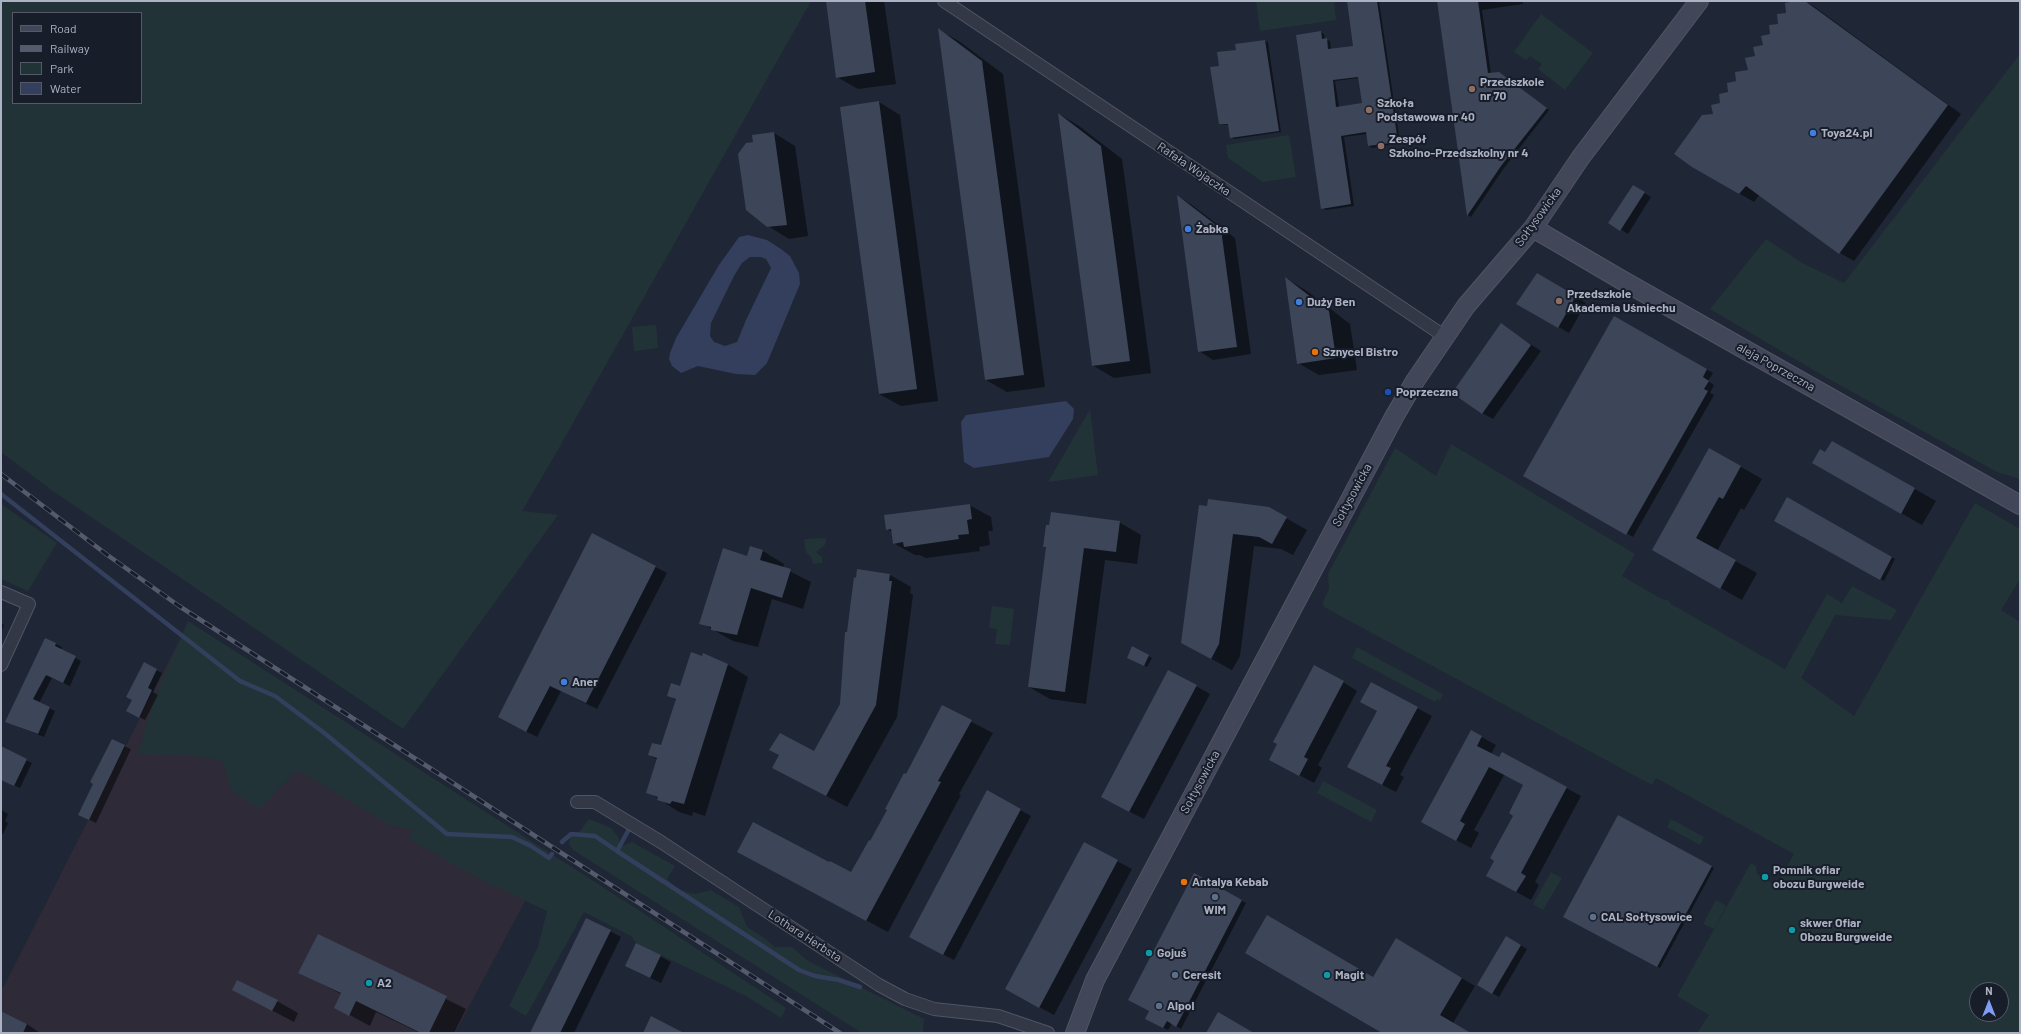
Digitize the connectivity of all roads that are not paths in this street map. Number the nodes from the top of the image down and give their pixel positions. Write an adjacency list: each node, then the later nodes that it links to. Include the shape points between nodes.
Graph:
1 (944, 1): 4 (street, Rafała Wojaczka)
2 (1699, 1): 3 (street, Sołtysowicka, via 1581,157)
3 (1533, 228): 4 (street, Sołtysowicka, via 1466,306); 5 (street, aleja Poprzeczna)
4 (1444, 336): 10 (street, Sołtysowicka, via 1394,417 1095,980)
5 (2020, 505)
6 (1, 592): 7 (street, via 30,604)
7 (1, 664)
8 (577, 802): 9 (street, Lothara Herbsta, via 595,802 661,842 879,985 905,999 934,1009 998,1016)
9 (1048, 1033)
10 (1075, 1033)

